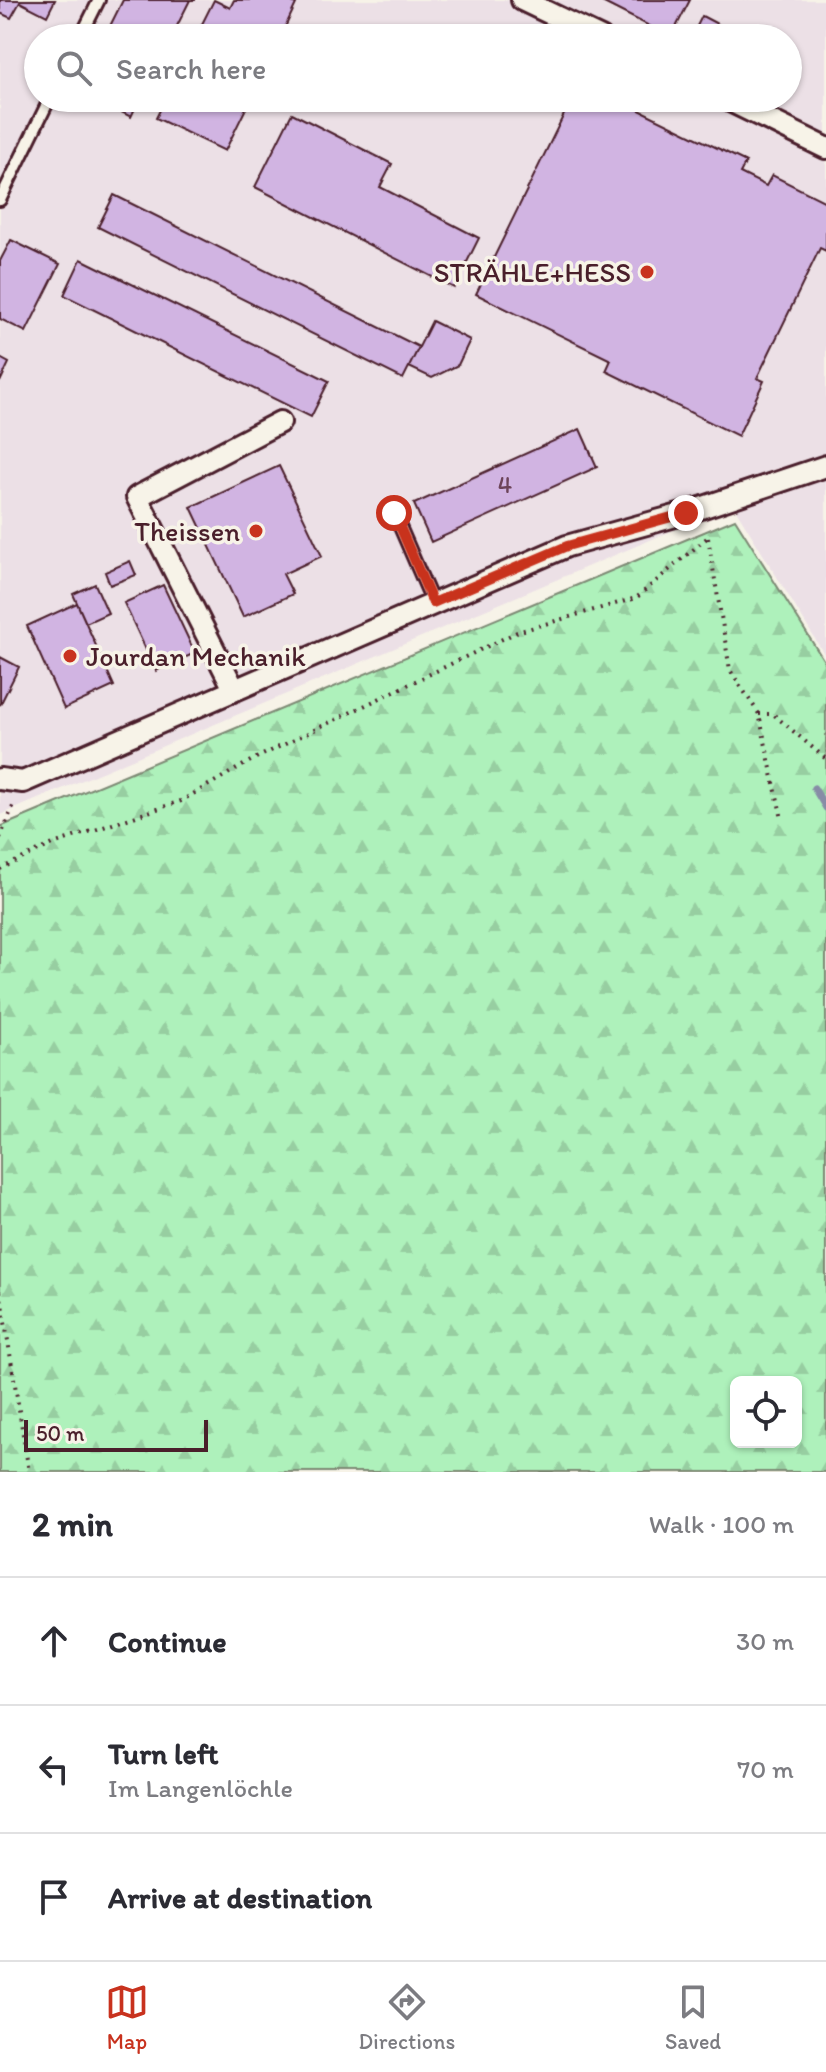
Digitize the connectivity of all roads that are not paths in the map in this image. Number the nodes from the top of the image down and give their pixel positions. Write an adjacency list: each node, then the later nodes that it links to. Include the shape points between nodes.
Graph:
1 (99, 0): 3 (lane)
2 (522, 0): 4 (street)
3 (87, 24)
4 (572, 24)
5 (43, 112): 8 (lane)
6 (753, 112): 7 (street)
7 (826, 148)
8 (0, 200)
9 (280, 422): 13 (street, via 137,497)
10 (826, 466): 12 (street, via 567,546)
11 (394, 513): 12 (lane)
12 (433, 603): 13 (street)
13 (234, 689): 14 (street, via 23,782)
14 (0, 779)

